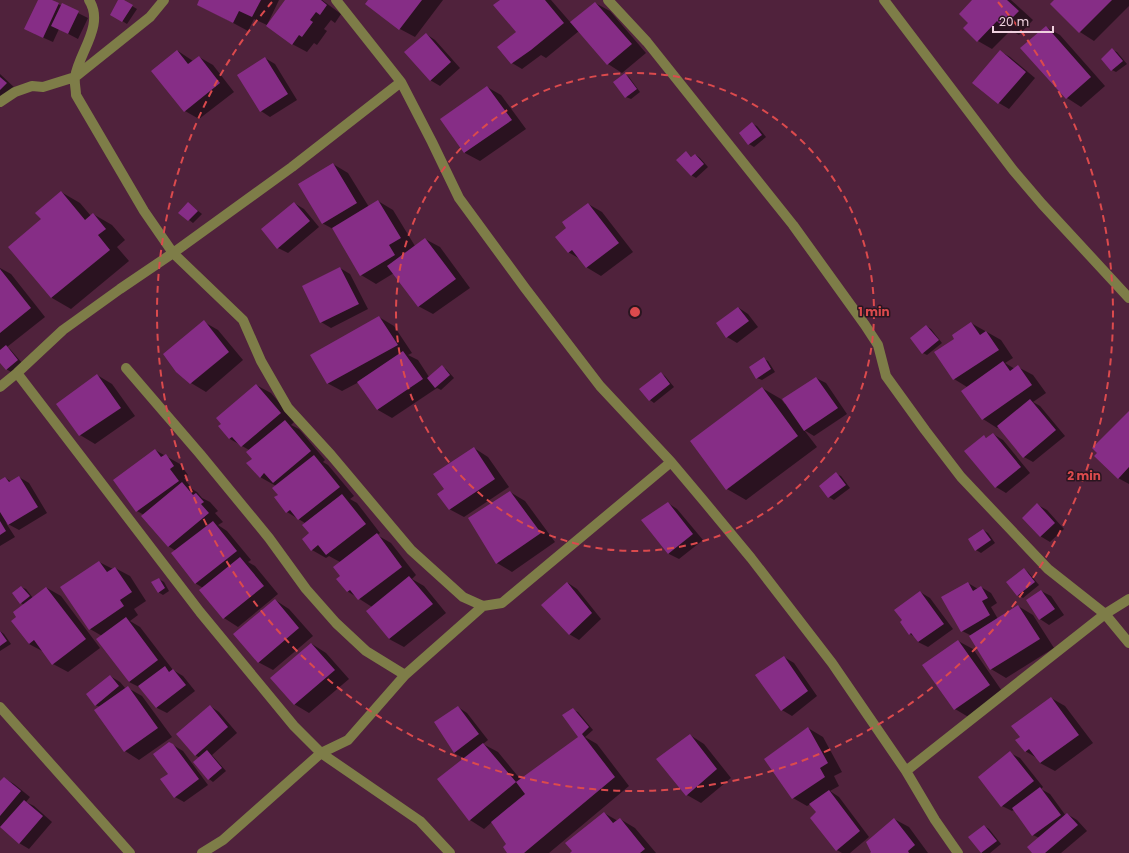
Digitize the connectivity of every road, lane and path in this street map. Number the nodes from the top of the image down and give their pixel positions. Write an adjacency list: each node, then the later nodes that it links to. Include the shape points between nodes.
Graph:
1 (89, 0): 6 (street, via 93,6 94,19)
2 (164, 0): 6 (street, via 150,17)
3 (336, 0): 7 (street)
4 (608, 0): 17 (street, via 647,42 793,225 866,325 878,345 886,376 961,477 1048,570)
5 (884, 0): 10 (street, via 1013,170)
6 (75, 77): 8 (street, via 43,87 32,86 15,92); 9 (street, via 76,95 144,211)
7 (401, 82): 9 (street, via 292,167); 14 (street, via 459,198 600,386)
8 (0, 102)
9 (173, 254): 12 (street, via 63,330); 16 (street, via 243,320 261,361 288,408 411,550 463,597)
10 (1129, 298)
11 (126, 368): 19 (street, via 225,484 306,589 336,623 366,651)
12 (17, 373): 13 (street); 21 (street, via 200,612 294,726)
13 (0, 387)
14 (671, 462): 16 (street, via 502,604); 22 (street, via 751,558 832,663)
15 (1129, 599): 17 (street)
16 (483, 606): 19 (street)
17 (1105, 614): 18 (street); 22 (street)
18 (1129, 643)
19 (405, 675): 21 (street, via 348,740)
20 (0, 707): 23 (street)
21 (321, 753): 24 (street, via 223,840); 25 (street, via 420,821)
22 (906, 771): 26 (street)
23 (130, 853)
24 (202, 853)
25 (450, 853)
26 (958, 853)

